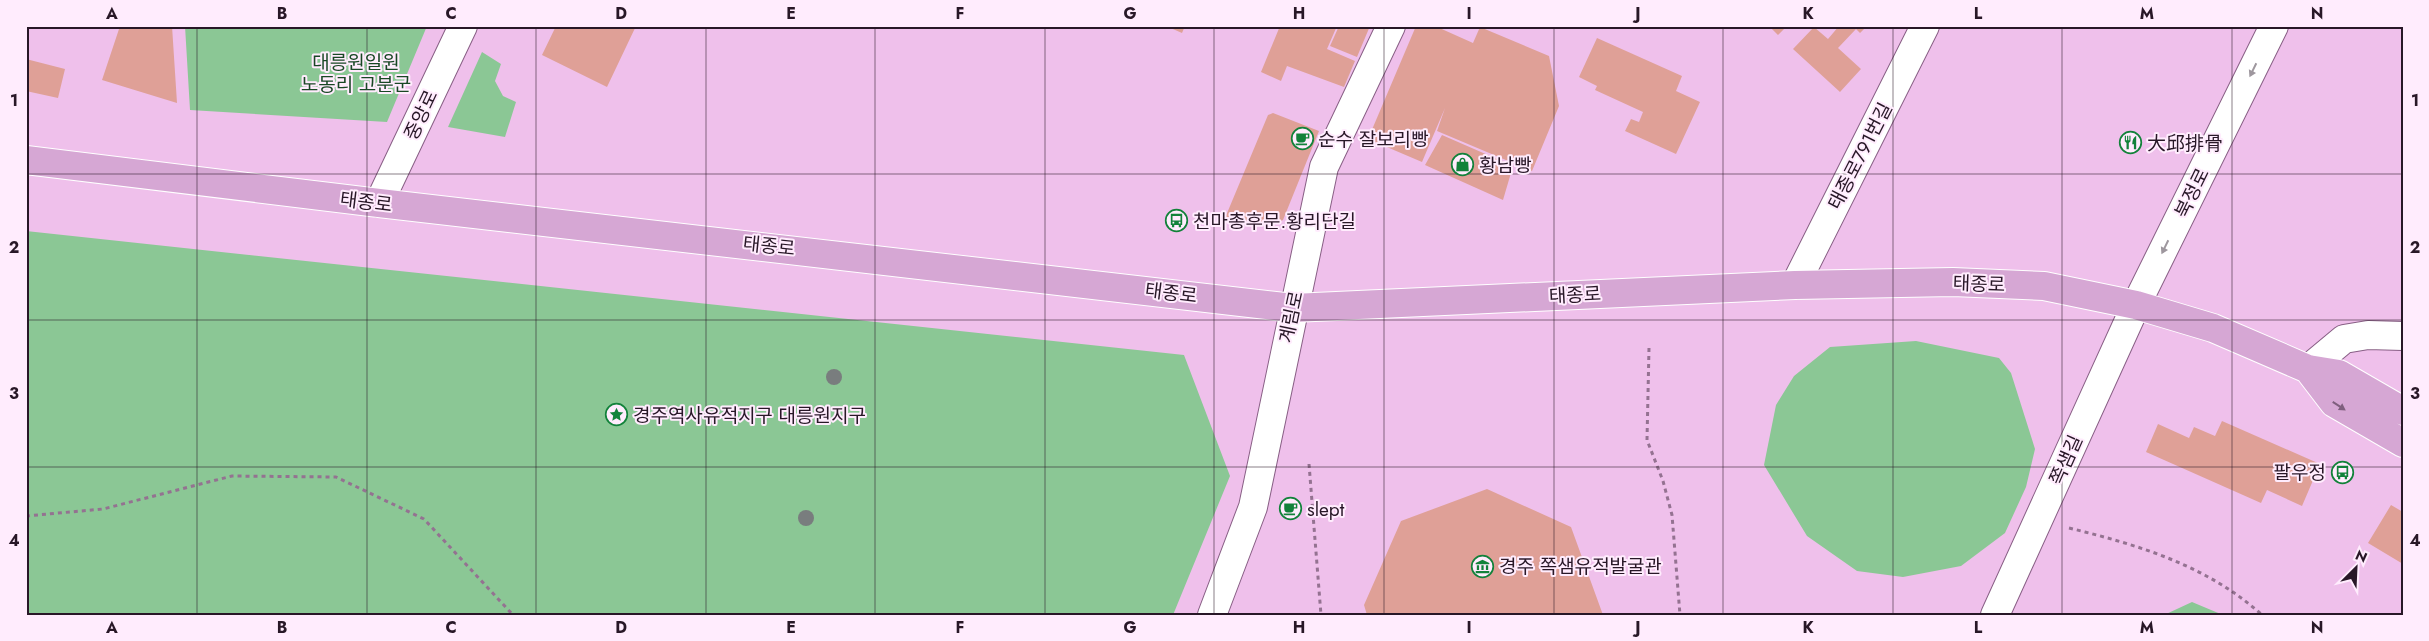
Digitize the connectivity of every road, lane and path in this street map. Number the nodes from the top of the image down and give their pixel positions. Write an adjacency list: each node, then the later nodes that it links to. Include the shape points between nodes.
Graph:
1 (463, 26): 6 (street, 중앙로)
2 (1391, 26): 9 (street, 계림로, via 1324,167)
3 (1925, 26): 7 (street, 태종로791번길)
4 (2274, 26): 8 (street, 북정로, one-way to 8)
5 (26, 160): 6 (main road, 태종로)
6 (379, 203): 9 (main road, 태종로)
7 (1795, 285): 8 (main road, 태종로, via 1953,282 2044,286); 9 (main road, 태종로)
8 (2136, 305): 12 (main road, 태종로, via 2213,328); 17 (street, 쪽샘길)
9 (1293, 308): 19 (street, 계림로, via 1253,507)
10 (2403, 336): 12 (street, via 2368,335 2344,339)
11 (1649, 348): 21 (path, via 1647,440 1672,515)
12 (2308, 369): 13 (main road, 태종로, via 2339,374); 14 (main road, 태종로, one-way to 14, via 2334,403)
13 (2403, 411)
14 (2403, 443)
15 (1309, 464): 20 (path)
16 (26, 516): 18 (path, via 103,509 232,476 336,477 424,519)
17 (2038, 520): 22 (street, 쪽샘길); 23 (path, via 2131,543 2202,572)
18 (513, 615)
19 (1212, 615)
20 (1321, 615)
21 (1680, 615)
22 (1995, 615)
23 (2262, 615)

